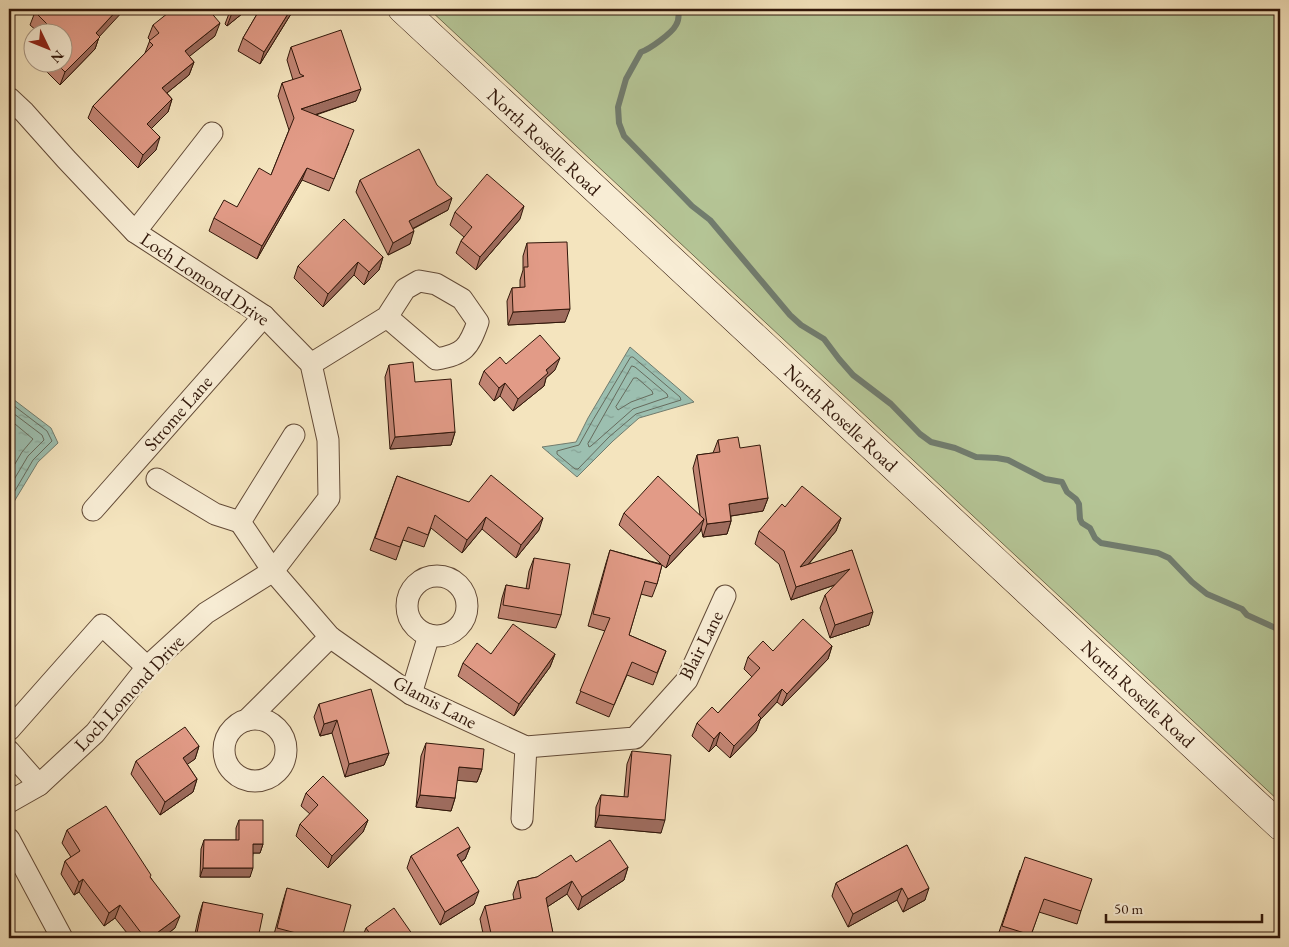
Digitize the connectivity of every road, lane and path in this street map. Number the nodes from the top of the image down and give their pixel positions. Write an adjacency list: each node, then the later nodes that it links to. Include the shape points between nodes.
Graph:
1 (402, 9): 26 (main road, North Roselle Road)
2 (9, 98): 4 (street, Loch Lomond Drive)
3 (212, 133): 4 (street)
4 (135, 232): 5 (street, Loch Lomond Drive)
5 (264, 316): 7 (street, Loch Lomond Drive); 10 (street, Strome Lane)
6 (387, 317): 7 (street)
7 (311, 364): 12 (street, Loch Lomond Drive, via 328,440 329,498)
8 (294, 435): 11 (street)
9 (157, 479): 11 (street, via 215,514)
10 (93, 510)
11 (240, 522): 12 (street, Glamis Lane)
12 (273, 571): 15 (street, Glamis Lane); 16 (street, Loch Lomond Drive, via 206,612)
13 (725, 596): 20 (street, Blair Lane, via 686,680)
14 (430, 635): 17 (street)
15 (330, 636): 17 (street, Glamis Lane); 18 (street)
16 (147, 667): 19 (street, via 102,625); 23 (street, Loch Lomond Drive, via 95,733)
17 (411, 694): 21 (street, Glamis Lane)
18 (247, 720)
19 (9, 730)
20 (635, 738): 21 (street, Glamis Lane)
21 (526, 746): 25 (street)
22 (9, 751): 23 (street)
23 (40, 786): 24 (street, Loch Lomond Drive)
24 (9, 802)
25 (522, 819)
26 (1280, 826)
27 (9, 839): 28 (street)
28 (62, 938)

